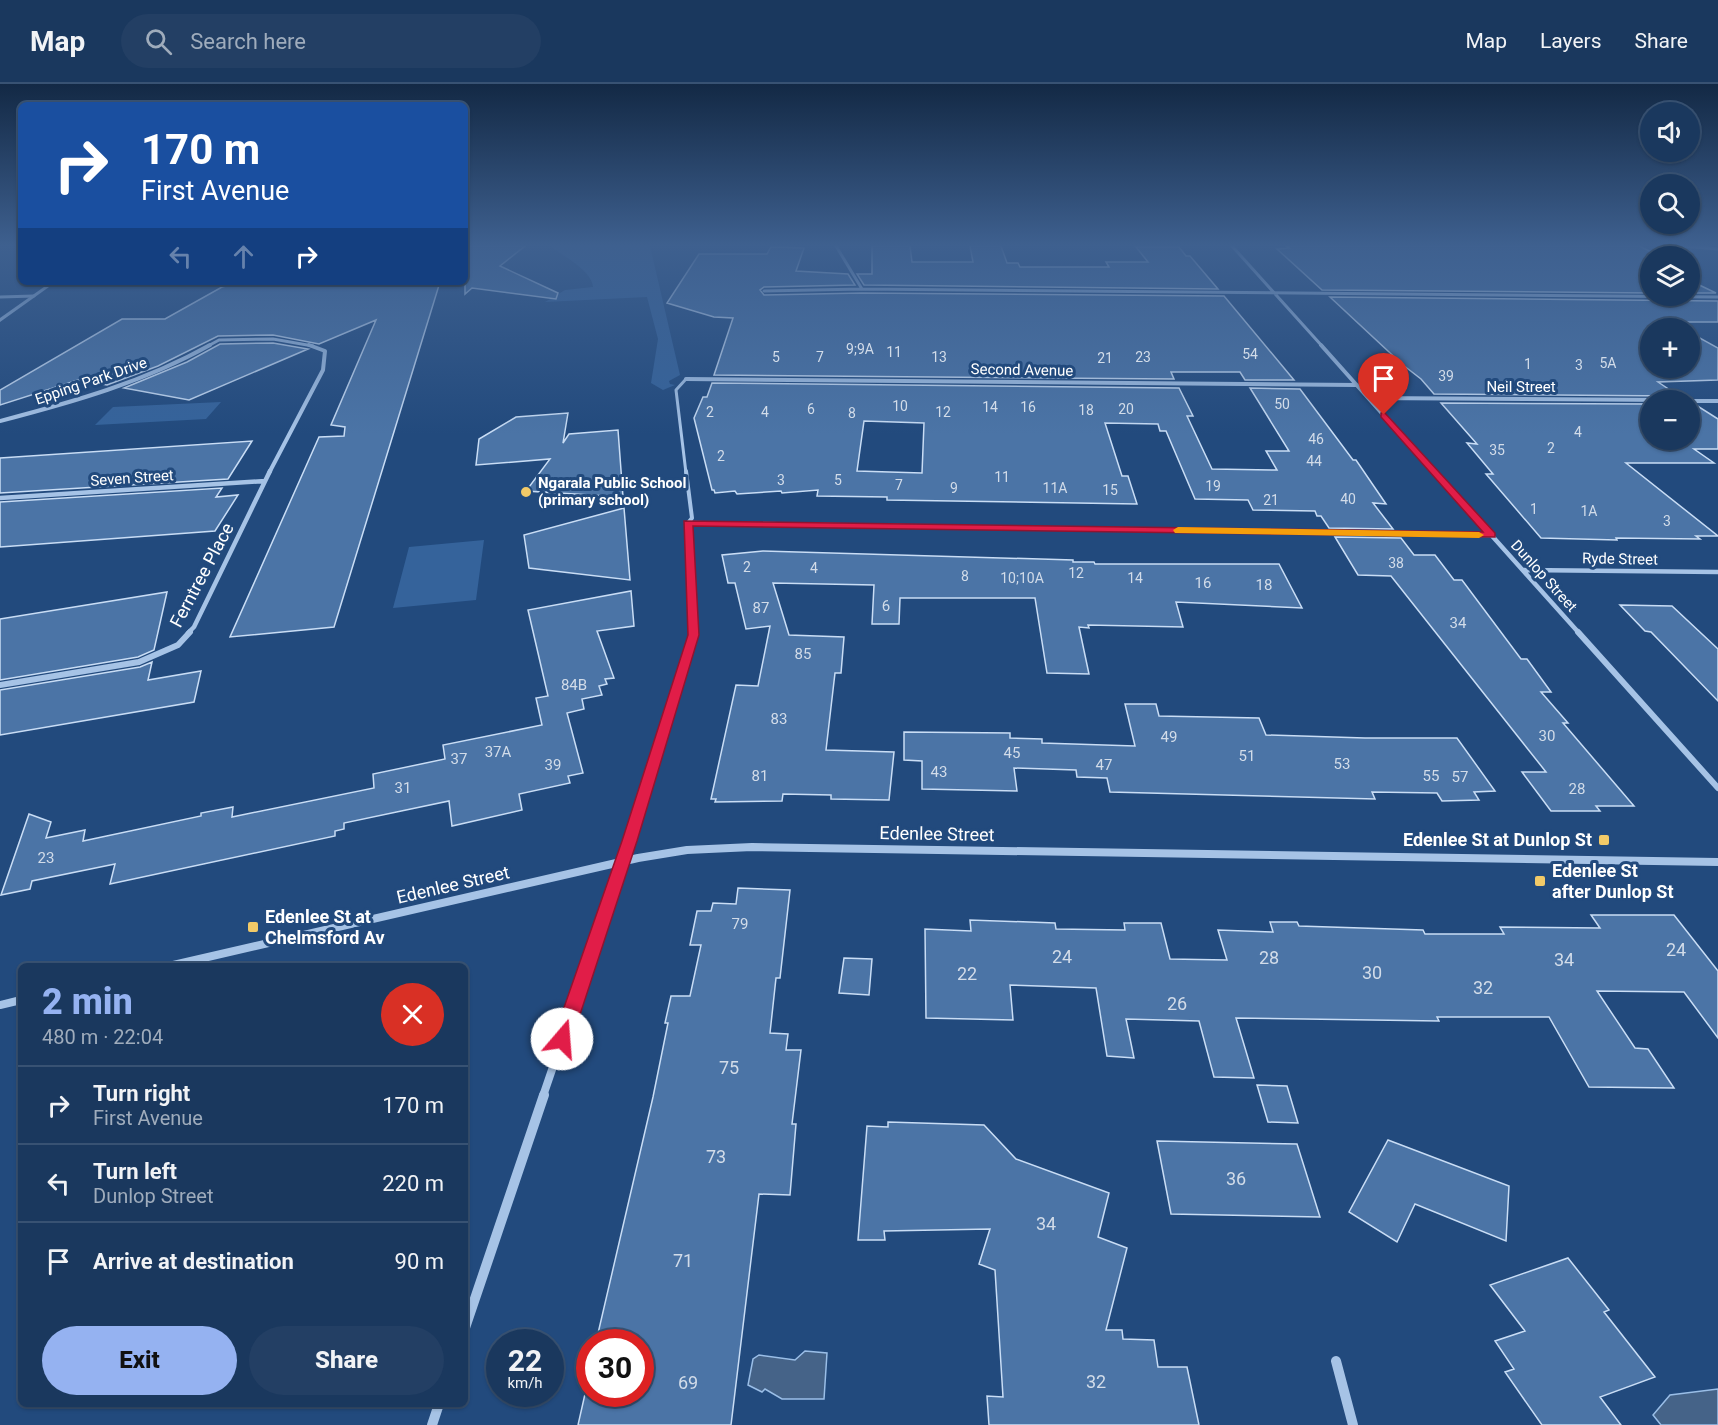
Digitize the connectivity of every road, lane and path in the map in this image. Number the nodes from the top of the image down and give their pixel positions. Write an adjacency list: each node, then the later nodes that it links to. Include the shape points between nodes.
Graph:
1 (16, 309): 3 (street)
2 (1288, 309): 5 (street, Dunlop Street)
3 (0, 320)
4 (686, 380): 5 (street, Second Avenue); 13 (lane, via 676,390 692,518)
5 (1356, 385): 6 (street, Dunlop Street)
6 (1369, 398): 7 (street, Neil Street); 14 (street, Dunlop Street)
7 (1640, 400)
8 (1700, 401): 9 (street)
9 (1718, 401)
10 (0, 421): 11 (street, Epping Park Drive, via 132,382 219,340 273,339 325,351 323,370)
11 (265, 481): 12 (street, Seven Street); 17 (street, Ferntree Place, via 194,627 178,645 139,662)
12 (0, 498)
13 (688, 523): 14 (street); 19 (street, via 693,635)
14 (1491, 535): 15 (street, Dunlop Street)
15 (1522, 570): 16 (street, Ryde Street); 18 (street, Dunlop Street)
16 (1718, 572)
17 (0, 685)
18 (1718, 788)
19 (622, 861): 20 (street, Edenlee Street, via 678,850 752,847); 21 (street, Edenlee Street); 24 (street)
20 (1718, 862)
21 (182, 963)
22 (18, 1001): 23 (street)
23 (0, 1005)
24 (468, 1319)
25 (1336, 1361): 28 (street)
26 (438, 1407): 27 (street)
27 (432, 1425)
28 (1353, 1425)

